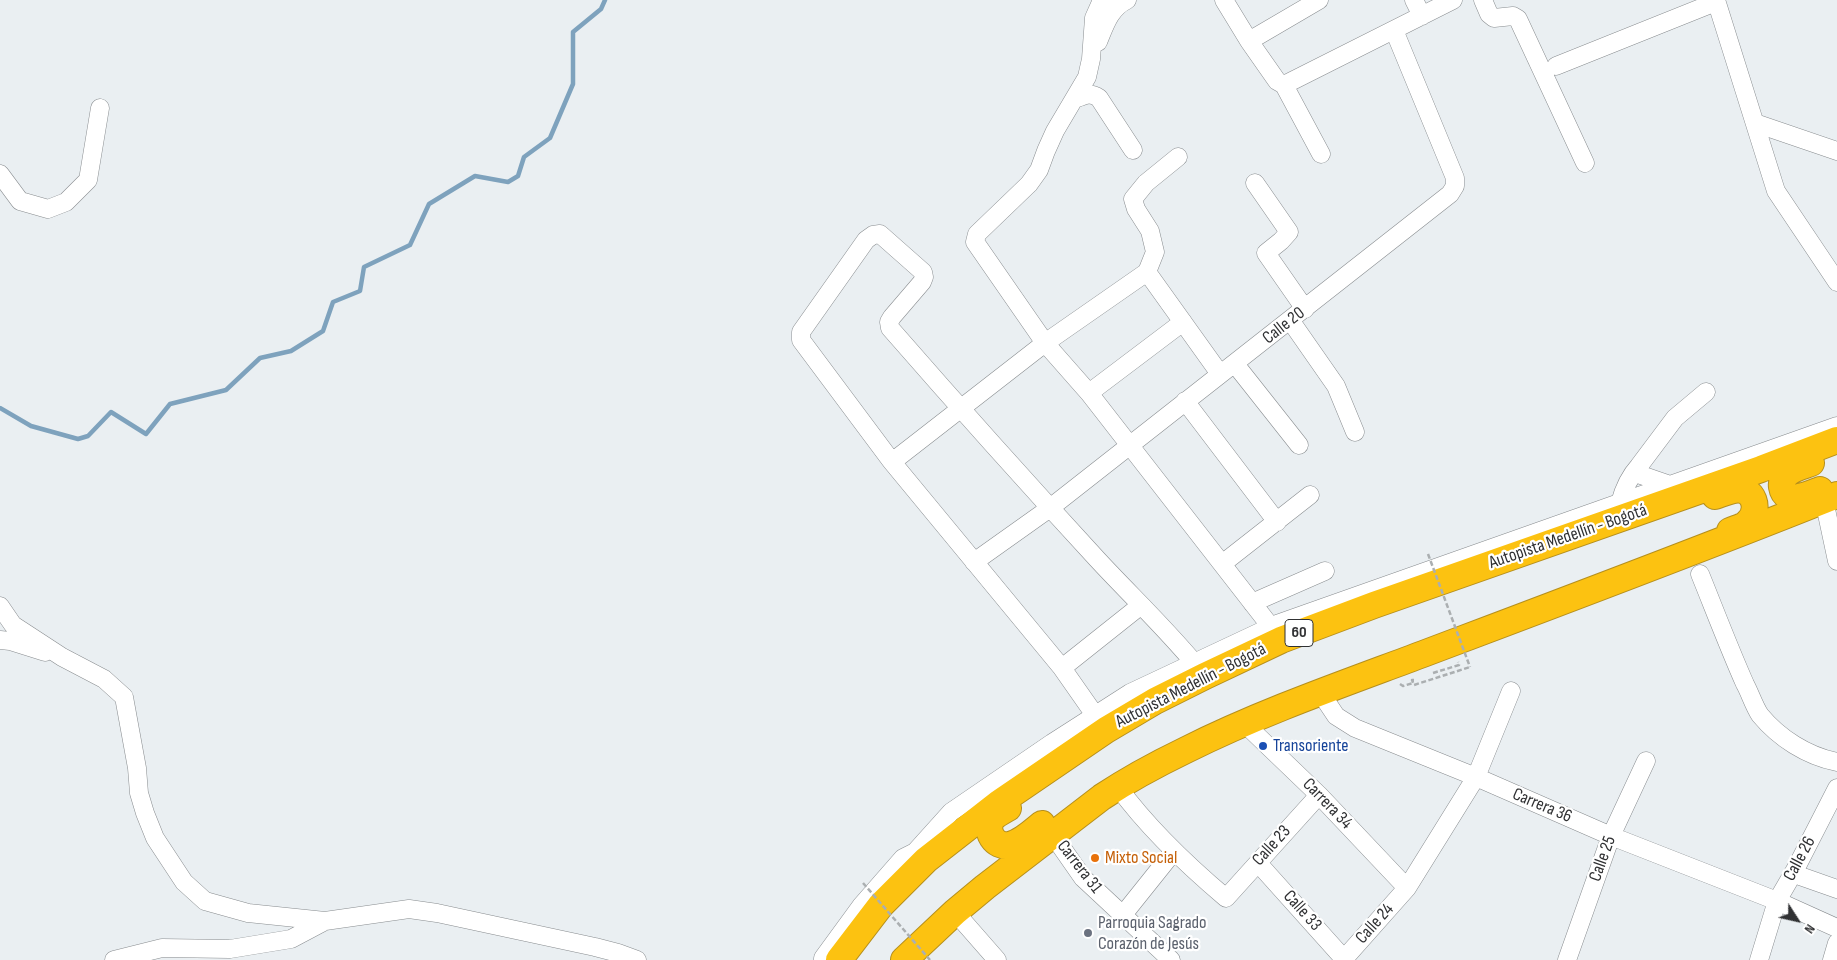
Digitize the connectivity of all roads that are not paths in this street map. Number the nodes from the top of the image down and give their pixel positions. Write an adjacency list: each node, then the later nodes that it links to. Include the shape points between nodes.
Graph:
1 (1102, 0): 12 (street, via 1094,18)
2 (1127, 0): 12 (street, via 1114,9 1107,20)
3 (1224, 0): 11 (street)
4 (1319, 0): 11 (street)
5 (1414, 0): 9 (street)
6 (1453, 0): 9 (street)
7 (1483, 0): 22 (street, via 1494,18 1513,16 1518,19)
8 (1716, 1): 13 (street); 17 (street)
9 (1422, 16): 10 (street)
10 (1394, 30): 14 (street); 27 (street, Calle 20, via 1455,178 1455,186 1450,194)
11 (1249, 41): 14 (street)
12 (1091, 59): 15 (street, via 1087,77)
13 (1556, 66)
14 (1284, 85): 20 (street)
15 (1075, 99): 18 (street, via 1088,94 1099,98); 30 (street, via 1055,132 1035,178 975,238)
16 (100, 108): 23 (street, via 88,180 66,202 48,209 20,201)
17 (1755, 122): 19 (street); 26 (street, via 1776,191)
18 (1133, 150)
19 (1837, 151)
20 (1321, 154)
21 (1178, 157): 25 (street, via 1138,190 1133,198 1150,231 1154,252)
22 (1585, 163)
23 (0, 174)
24 (1255, 183): 27 (street, via 1289,232 1266,253)
25 (1147, 272): 29 (street); 30 (street)
26 (1837, 282)
27 (1306, 309): 28 (street, Calle 20)
28 (1290, 320): 31 (street, Calle 20); 37 (street, via 1336,386)
29 (1183, 322): 31 (street); 33 (street)
30 (1045, 342): 33 (street); 35 (street)
31 (1228, 369): 34 (street, Calle 20); 39 (street)
32 (1706, 392): 43 (street, via 1675,418)
33 (1089, 393): 40 (street)
34 (1185, 401): 40 (street, Calle 20); 49 (street)
35 (960, 409): 42 (street); 42 (street, via 890,328 892,317 922,282 923,272 880,234 873,235 866,240 800,336); 48 (street)
36 (1837, 426): 44 (street)
37 (1355, 432)
38 (1837, 440): 50 (highway, Autopista Medellín - Bogotá / 60)
39 (1299, 445)
40 (1130, 446): 48 (street, Calle 20); 53 (street)
41 (1837, 453): 45 (highway, via 1793,470 1784,478 1782,486 1791,497)
42 (892, 462): 52 (street)
43 (1640, 466): 44 (street, via 1641,475); 47 (street, via 1631,475)
44 (1670, 485): 47 (street)
45 (1833, 493): 51 (street); 55 (highway)
46 (1310, 495): 49 (street)
47 (1620, 503): 60 (street, via 1345,599)
48 (1050, 508): 52 (street, Calle 20); 59 (street)
49 (1277, 522): 53 (street)
50 (1537, 548): 55 (highway, via 1586,542 1735,490 1742,490 1754,499 1756,505 1749,522 1668,555); 60 (highway, Autopista Medellín - Bogotá / 60, via 1374,605)
51 (1837, 561)
52 (974, 562): 63 (street)
53 (1222, 564): 57 (street)
54 (1326, 571): 57 (street)
55 (1642, 572): 65 (highway)
56 (1700, 574): 72 (street, via 1759,713 1794,746)
57 (1252, 603): 60 (street)
58 (0, 606): 62 (street, via 14,624)
59 (1140, 606): 63 (street); 64 (street)
60 (1276, 633): 64 (highway, Autopista Medellín - Bogotá / 60)
61 (0, 640): 62 (street)
62 (62, 657): 89 (street, via 104,679 124,697 145,813 155,838 184,882 205,901 248,913)
63 (1062, 668): 68 (street)
64 (1199, 669): 67 (street); 67 (highway, Autopista Medellín - Bogotá / 60, via 1155,702)
65 (1323, 691): 69 (highway); 74 (street, Carrera 36, via 1336,716 1355,728)
66 (1511, 692): 74 (street, Calle 24)
67 (1129, 706): 68 (street, via 1125,693); 70 (street); 73 (highway, Autopista Medellín - Bogotá / 60, via 1106,730); 75 (highway, via 1118,732 1000,813 988,828 990,836 1000,845 1007,846 1120,775)
68 (1090, 708): 70 (street, via 1057,731)
69 (1244, 723): 75 (highway); 77 (street, Carrera 34)
70 (1052, 743): 73 (street, via 1048,752); 95 (street, via 951,812 915,852 903,858 861,906)
71 (1646, 761): 79 (street, Calle 25)
72 (1837, 762)
73 (1048, 770): 96 (highway, Autopista Medellín - Bogotá / 60, via 999,803 926,860 881,905)
74 (1476, 777): 79 (street, Carrera 36); 84 (street, Calle 24)
75 (1119, 787): 80 (highway); 81 (street, via 1131,805)
76 (1837, 788): 78 (street, Calle 26)
77 (1319, 794): 82 (street, Calle 23); 84 (street, Carrera 34)
78 (1829, 821): 83 (street, Calle 26)
79 (1611, 836): 86 (street, Carrera 36); 102 (street, Calle 25)
80 (1056, 840): 87 (highway, via 985,887); 88 (street, Carrera 31, via 1083,878)
81 (1174, 851): 82 (street, Calle 23, via 1226,898); 88 (street)
82 (1258, 863): 101 (street, Calle 33)
83 (1795, 870): 85 (street, via 1800,876); 86 (street, Calle 26)
84 (1407, 888): 101 (street, Calle 24)
85 (1837, 889)
86 (1777, 901): 90 (street, Carrera 36); 103 (street, Calle 26)
87 (958, 916): 97 (highway); 98 (street); 99 (street)
88 (1122, 916): 100 (street, Carrera 31)
89 (324, 921): 92 (street, via 409,909 437,913); 93 (street, via 291,939 230,949 162,948)
90 (1837, 928)
91 (1837, 943): 104 (street)
92 (593, 954): 94 (street, via 618,953)
93 (114, 960)
94 (637, 960)
95 (823, 960)
96 (838, 960)
97 (904, 960)
98 (922, 960)
99 (997, 960)
100 (1171, 960)
101 (1344, 960)
102 (1567, 960)
103 (1759, 960)
104 (1832, 960)

